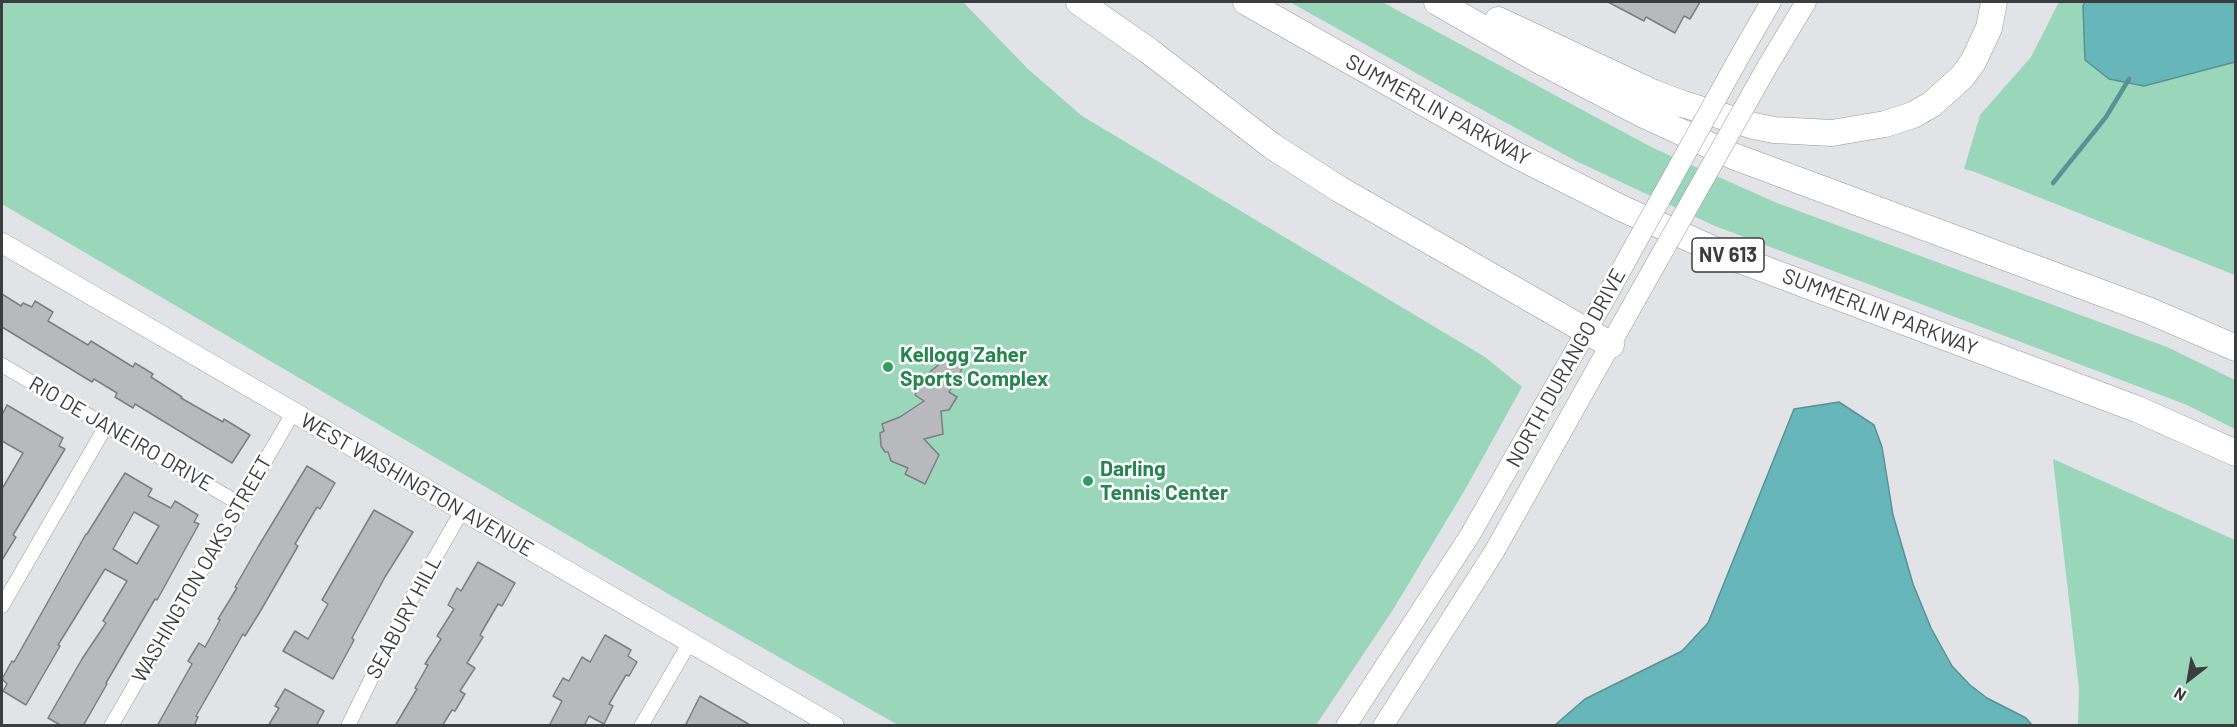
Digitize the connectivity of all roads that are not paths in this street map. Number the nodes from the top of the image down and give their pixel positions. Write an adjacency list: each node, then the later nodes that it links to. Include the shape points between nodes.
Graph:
1 (1079, 2): 9 (highway, via 1272,146 1339,189)
2 (1246, 2): 15 (highway, SUMMERLIN PARKWAY / NV 613, via 1516,155 1621,208 1724,254 2127,405)
3 (1437, 2): 11 (highway, via 1539,61 1733,156 2150,311)
4 (1460, 2): 7 (highway, via 1683,104 1774,130 1832,133 1886,124 1932,104 1973,62 1989,28)
5 (1771, 2): 9 (main road, NORTH DURANGO DRIVE, bridge)
6 (1806, 2): 10 (main road, NORTH DURANGO DRIVE, bridge)
7 (1994, 2)
8 (2, 243): 13 (main road, WEST WASHINGTON AVENUE)
9 (1588, 331): 10 (highway); 24 (main road, NORTH DURANGO DRIVE, via 1470,535)
10 (1611, 345): 25 (main road, NORTH DURANGO DRIVE, via 1494,552)
11 (2235, 348)
12 (2, 365): 14 (street, RIO DE JANEIRO DRIVE)
13 (293, 413): 16 (street, WASHINGTON OAKS STREET); 17 (main road, WEST WASHINGTON AVENUE)
14 (106, 426): 16 (street, RIO DE JANEIRO DRIVE); 18 (street)
15 (2235, 453)
16 (240, 504): 20 (street, WASHINGTON OAKS STREET)
17 (462, 511): 19 (main road, WEST WASHINGTON AVENUE); 21 (street, SEABURY HILL, via 405,610)
18 (2, 606)
19 (690, 642): 22 (street); 23 (main road, WEST WASHINGTON AVENUE)
20 (111, 726)
21 (348, 726)
22 (641, 726)
23 (834, 726)
24 (1347, 726)
25 (1383, 726)

